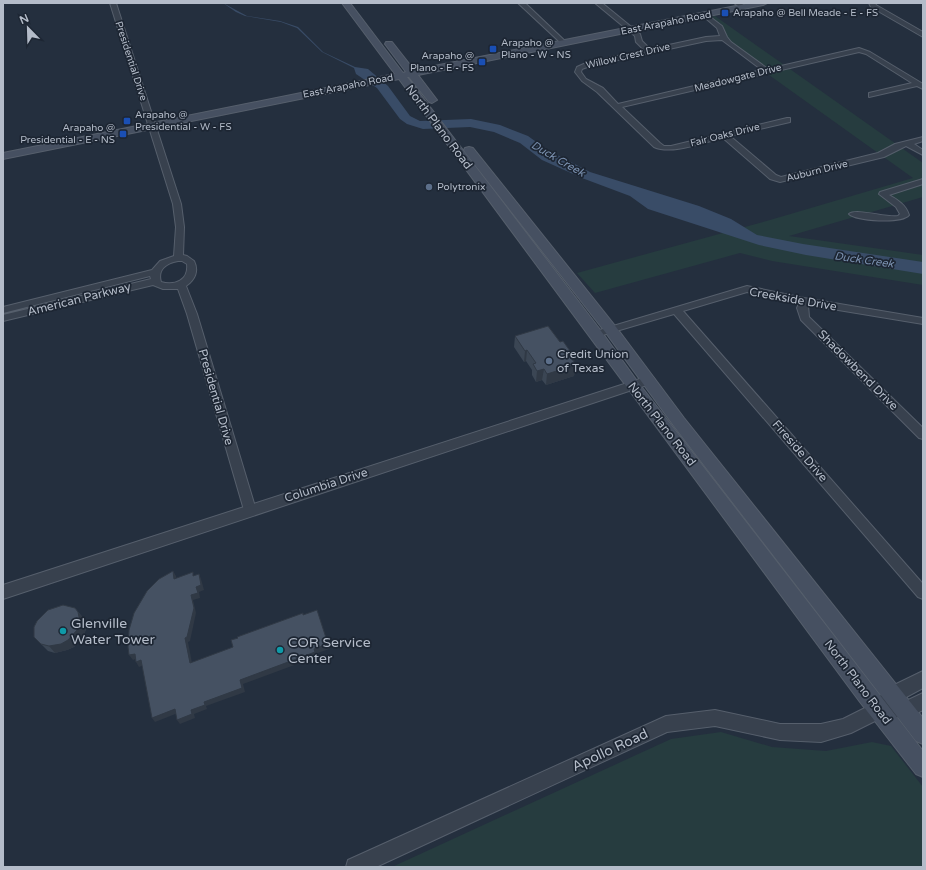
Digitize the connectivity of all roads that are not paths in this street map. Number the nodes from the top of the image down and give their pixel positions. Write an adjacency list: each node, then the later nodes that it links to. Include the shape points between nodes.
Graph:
1 (113, 3): 25 (street, Presidential Drive)
2 (346, 3): 20 (main road, North Plano Road)
3 (356, 3): 18 (main road, North Plano Road)
4 (521, 3): 16 (street)
5 (598, 3): 13 (street)
6 (733, 3): 11 (main road, East Arapaho Road)
7 (764, 3): 9 (main road, East Arapaho Road)
8 (872, 3): 14 (street, via 873,6)
9 (740, 5): 10 (main road, East Arapaho Road)
10 (705, 15): 12 (main road, East Arapaho Road); 15 (street, via 720,27)
11 (666, 17): 12 (main road); 13 (main road, East Arapaho Road)
12 (681, 20): 13 (main road, East Arapaho Road)
13 (627, 27): 16 (main road, East Arapaho Road); 17 (street, via 638,35 639,42)
14 (922, 33)
15 (724, 38): 17 (street, Willow Crest Drive); 19 (street)
16 (562, 40): 18 (main road, East Arapaho Road)
17 (649, 51): 23 (street, Willow Crest Drive, via 579,68 580,76)
18 (410, 70): 20 (main road, East Arapaho Road); 26 (main road, North Plano Road, via 445,118)
19 (768, 72): 21 (street, Meadowgate Drive, via 860,50); 23 (street, Meadowgate Drive)
20 (393, 74): 25 (main road, East Arapaho Road); 26 (main road, North Plano Road, via 434,119)
21 (921, 86): 22 (street)
22 (872, 95)
23 (617, 106): 31 (street, Willow Crest Drive)
24 (787, 120): 27 (street, Fair Oaks Drive)
25 (151, 123): 28 (main road, East Arapaho Road); 33 (main road, East Arapaho Road); 38 (street, Presidential Drive, via 177,204 180,227)
26 (448, 130): 39 (main road, North Plano Road); 41 (main road, North Plano Road)
27 (724, 135): 30 (street, Auburn Drive, via 773,177 780,180 881,155); 31 (street, Fair Oaks Drive)
28 (56, 138): 32 (main road, East Arapaho Road); 33 (main road)
29 (923, 139): 30 (street, Auburn Drive)
30 (907, 143): 34 (street)
31 (663, 148)
32 (3, 149)
33 (24, 152): 35 (main road, East Arapaho Road)
34 (923, 153)
35 (3, 156)
36 (923, 180): 37 (street, via 883,194 905,212 902,218)
37 (853, 214)
38 (178, 258): 40 (street, via 165,261 157,268); 42 (street, via 188,260 192,267 190,278)
39 (566, 273): 41 (main road); 49 (main road, North Plano Road)
40 (155, 276): 42 (street, via 157,284 162,286); 44 (street, American Parkway)
41 (552, 277): 50 (main road, North Plano Road)
42 (181, 285): 54 (street, Presidential Drive)
43 (804, 301): 46 (street, Creekside Drive, via 747,289); 48 (street, Creekside Drive); 53 (street, Shadowbend Drive, via 804,318)
44 (51, 302): 45 (street, American Parkway); 47 (street, American Parkway)
45 (3, 310)
46 (676, 310): 49 (street, Creekside Drive); 58 (street, Fireside Drive)
47 (3, 318)
48 (923, 321)
49 (611, 330): 50 (street, Creekside Drive); 51 (main road, North Plano Road)
50 (596, 334): 52 (main road, North Plano Road)
51 (649, 380): 52 (street, Columbia Drive); 55 (main road, North Plano Road)
52 (632, 385): 54 (street, Columbia Drive); 56 (main road, North Plano Road)
53 (923, 435)
54 (250, 510): 57 (street, Columbia Drive)
55 (766, 533): 56 (main road); 60 (main road, North Plano Road)
56 (750, 539): 62 (main road, North Plano Road)
57 (3, 592)
58 (923, 593)
59 (923, 679): 60 (street, Apollo Road)
60 (892, 695): 62 (street, Apollo Road); 63 (main road, North Plano Road)
61 (923, 701): 63 (street)
62 (879, 710): 63 (street, Apollo Road); 65 (main road, North Plano Road); 66 (street, Apollo Road, via 845,727 821,733 780,732 715,718 666,724)
63 (905, 711): 64 (main road, North Plano Road)
64 (923, 734)
65 (923, 767)
66 (355, 867)

